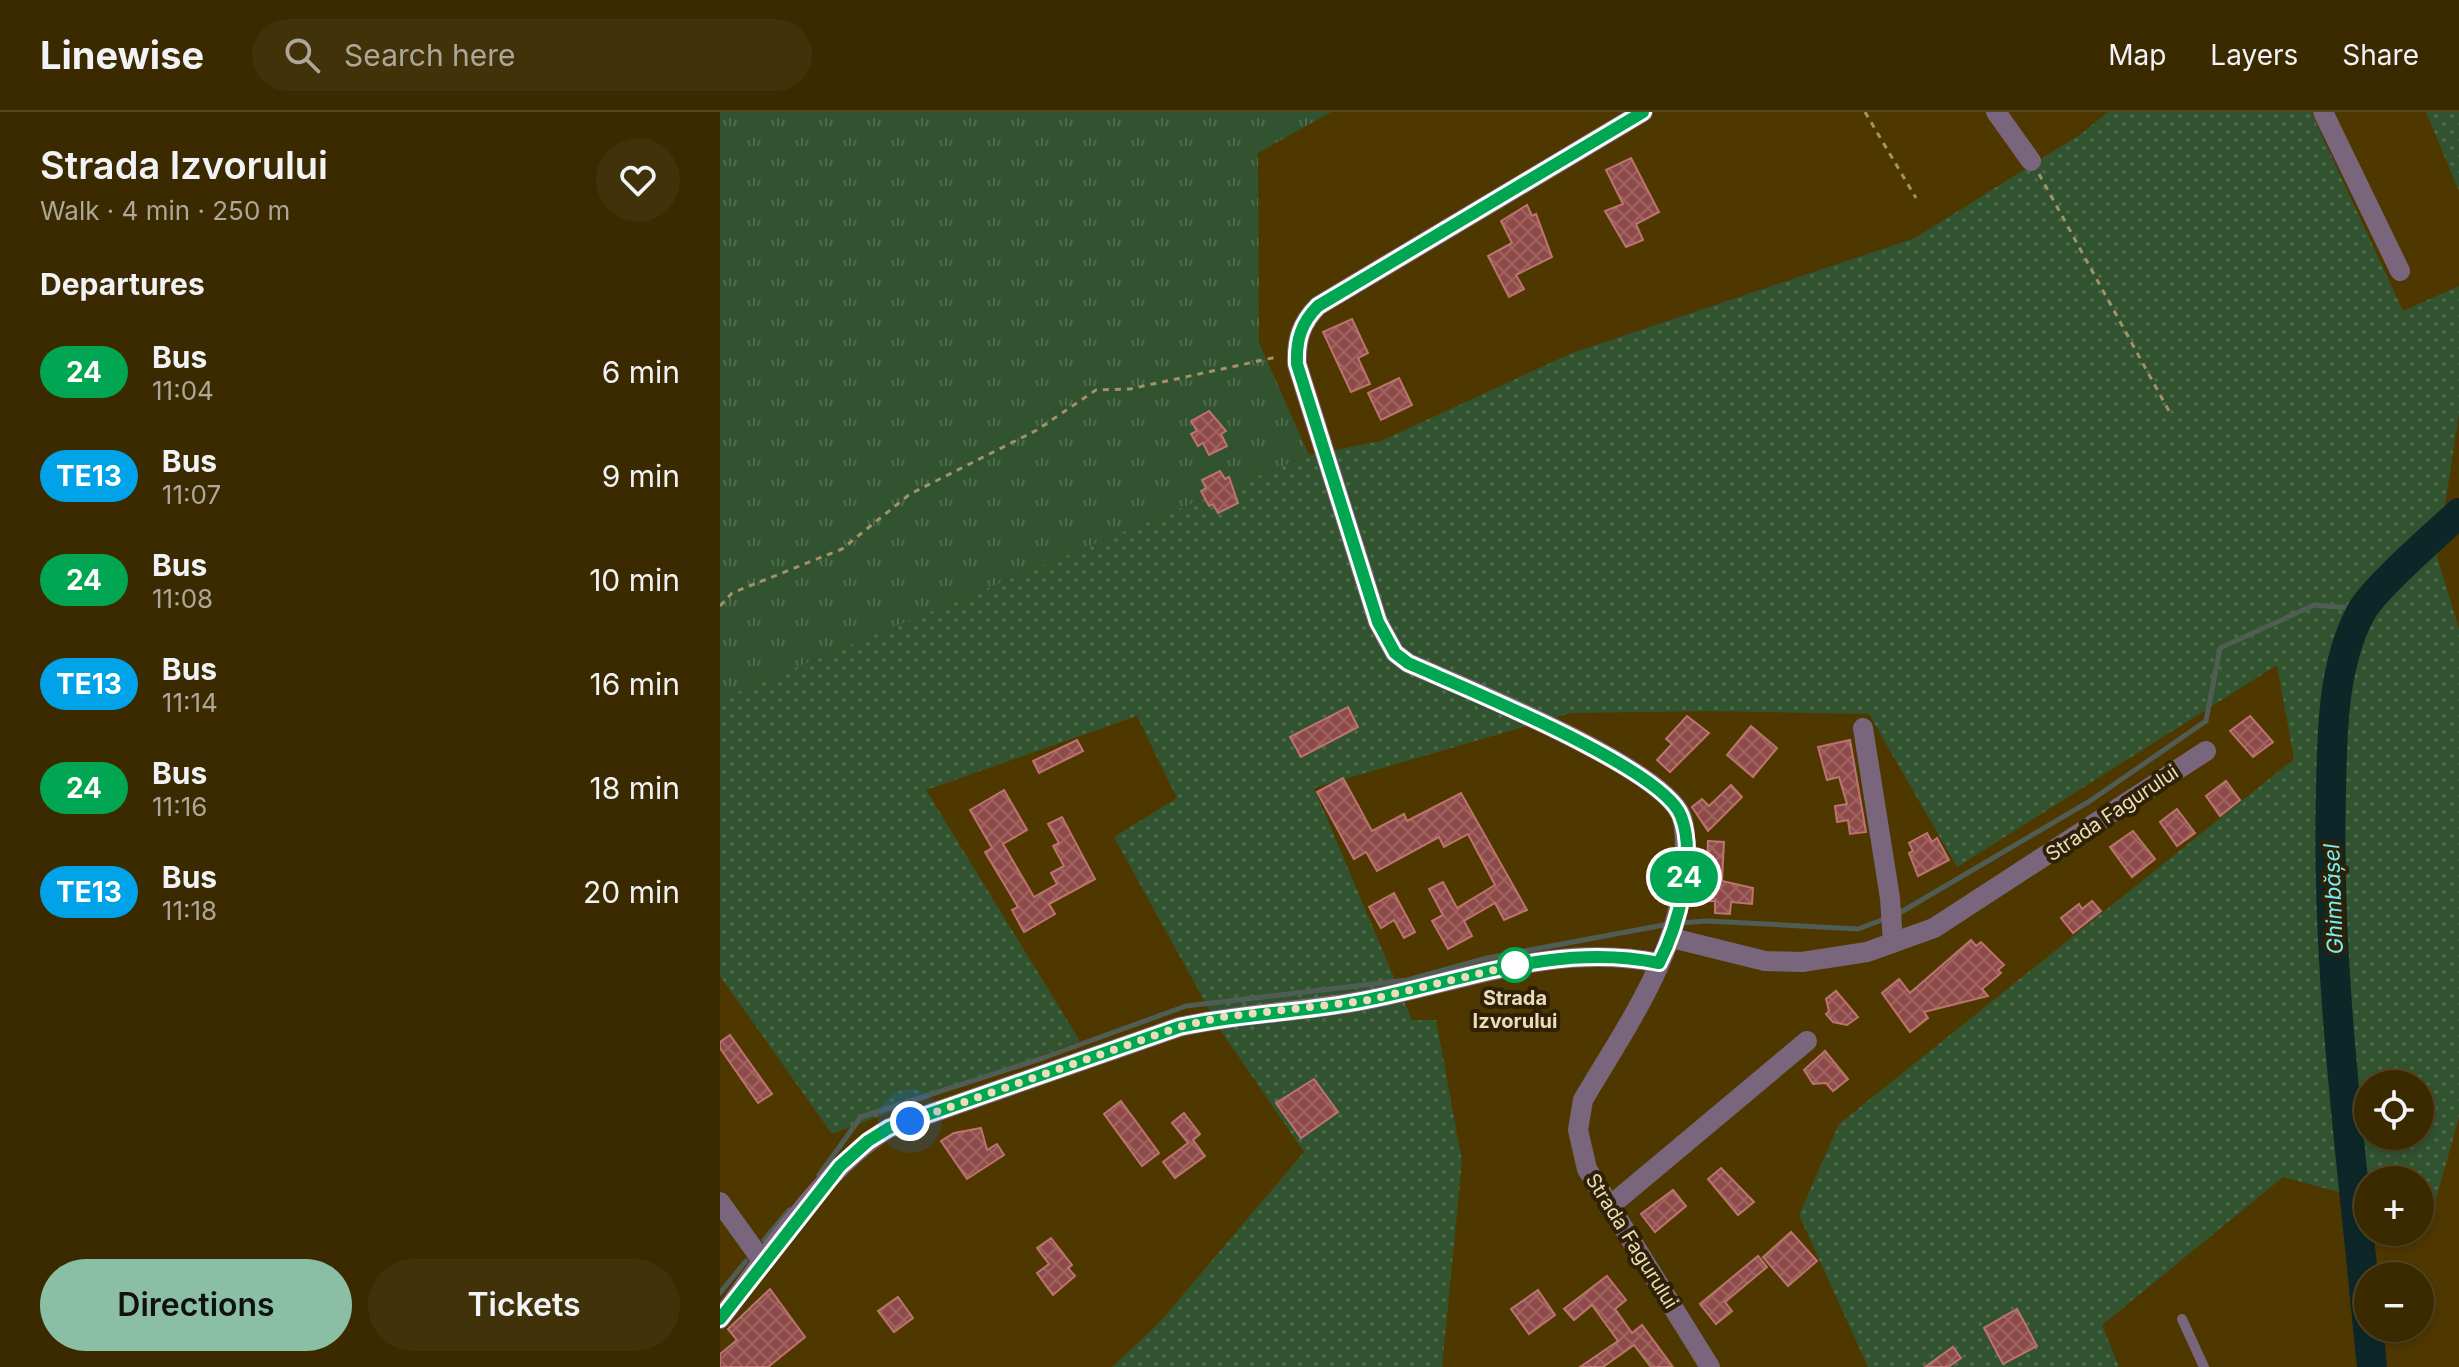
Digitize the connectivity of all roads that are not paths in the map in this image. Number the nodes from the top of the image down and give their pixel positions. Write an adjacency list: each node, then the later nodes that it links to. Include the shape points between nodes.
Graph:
1 (1643, 112): 9 (street, Strada Fagurului, via 1318,306 1303,324 1297,353 1378,622 1395,653 1581,744 1667,796 1681,816 1685,841)
2 (1996, 112): 4 (street)
3 (2323, 112): 5 (street)
4 (2031, 161)
5 (2400, 271)
6 (1863, 728): 8 (street)
7 (2206, 751): 8 (street, Strada Fagurului, via 1934,928)
8 (1892, 925): 9 (street, Strada Fagurului, via 1840,959 1802,962 1765,961)
9 (1675, 928): 10 (street, Strada Fagurului)
10 (1659, 963): 13 (street, Strada Fagurului, via 1580,1113 1582,1158); 14 (street, via 1616,957 1550,960 1483,970 1364,1001 1179,1027 889,1128 840,1166)
11 (1807, 1041): 13 (street)
12 (720, 1202): 14 (street)
13 (1610, 1206): 17 (street, Strada Fagurului)
14 (763, 1262): 15 (street)
15 (720, 1319)
16 (2182, 1319): 18 (lane)
17 (1710, 1367)
18 (2204, 1367)

